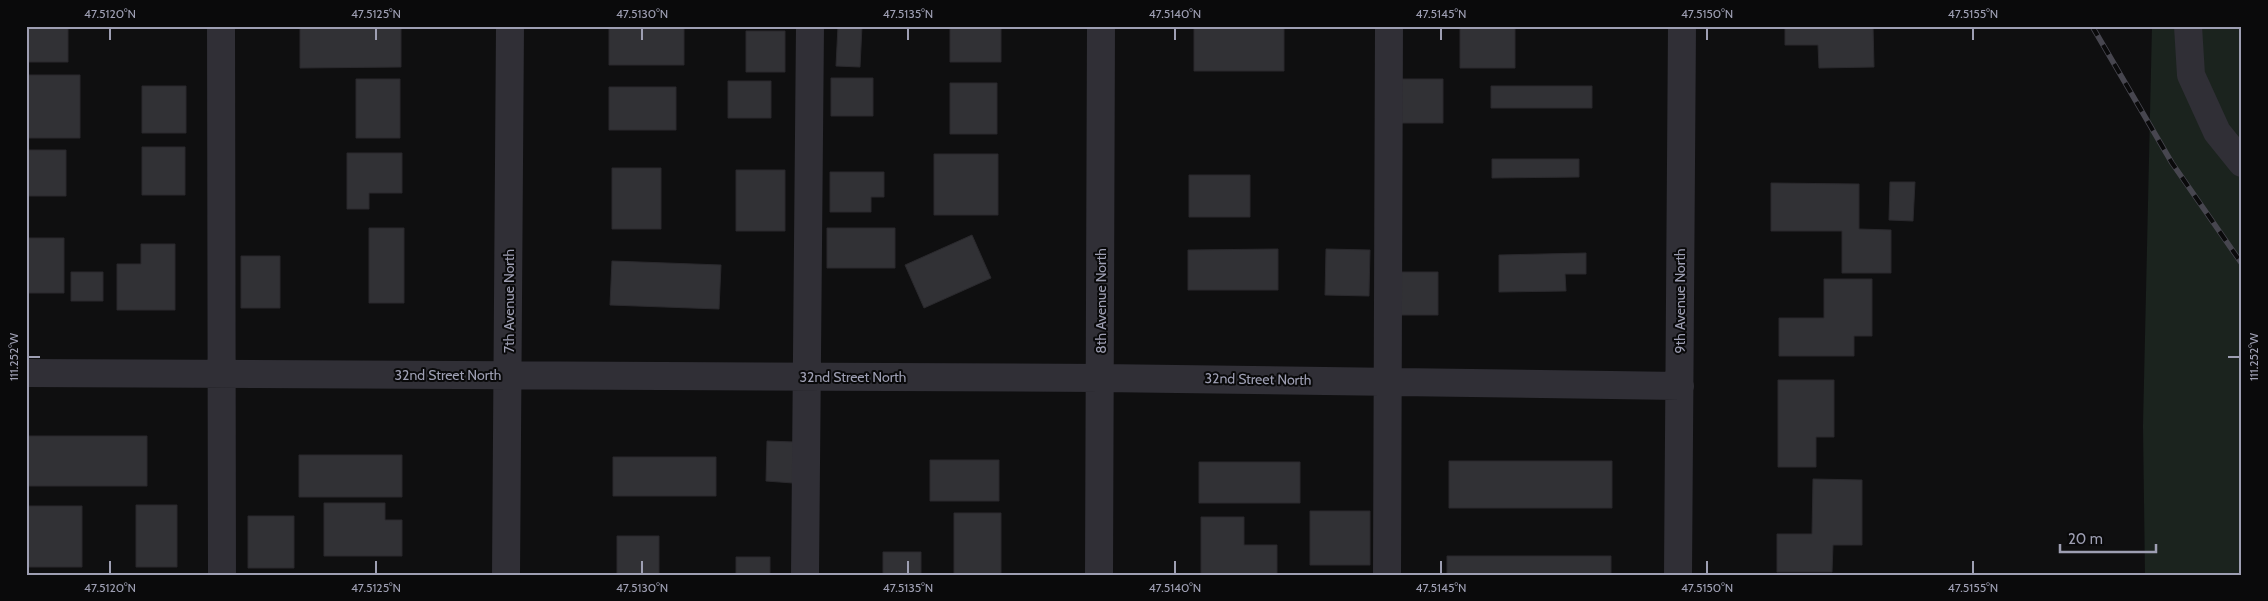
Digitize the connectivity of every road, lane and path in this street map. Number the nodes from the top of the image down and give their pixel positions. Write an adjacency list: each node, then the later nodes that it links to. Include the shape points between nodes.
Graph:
1 (221, 26): 10 (street)
2 (510, 26): 11 (street, 7th Avenue North)
3 (810, 26): 12 (street)
4 (1101, 26): 13 (street, 8th Avenue North)
5 (1389, 26): 14 (street)
6 (1682, 26): 15 (street, 9th Avenue North)
7 (2188, 26): 8 (street, via 2191,75 2217,132)
8 (2242, 163)
9 (26, 372): 10 (street, 32nd Street North)
10 (222, 374): 11 (street, 32nd Street North); 16 (street)
11 (508, 376): 12 (street, 32nd Street North); 17 (street, 7th Avenue North)
12 (806, 377): 13 (street, 32nd Street North); 18 (street)
13 (1100, 378): 14 (street, 32nd Street North); 19 (street, 8th Avenue North)
14 (1388, 380): 15 (street, 32nd Street North); 20 (street)
15 (1680, 386): 21 (street, 9th Avenue North)
16 (222, 575)
17 (506, 575)
18 (805, 575)
19 (1099, 575)
20 (1387, 575)
21 (1678, 575)

